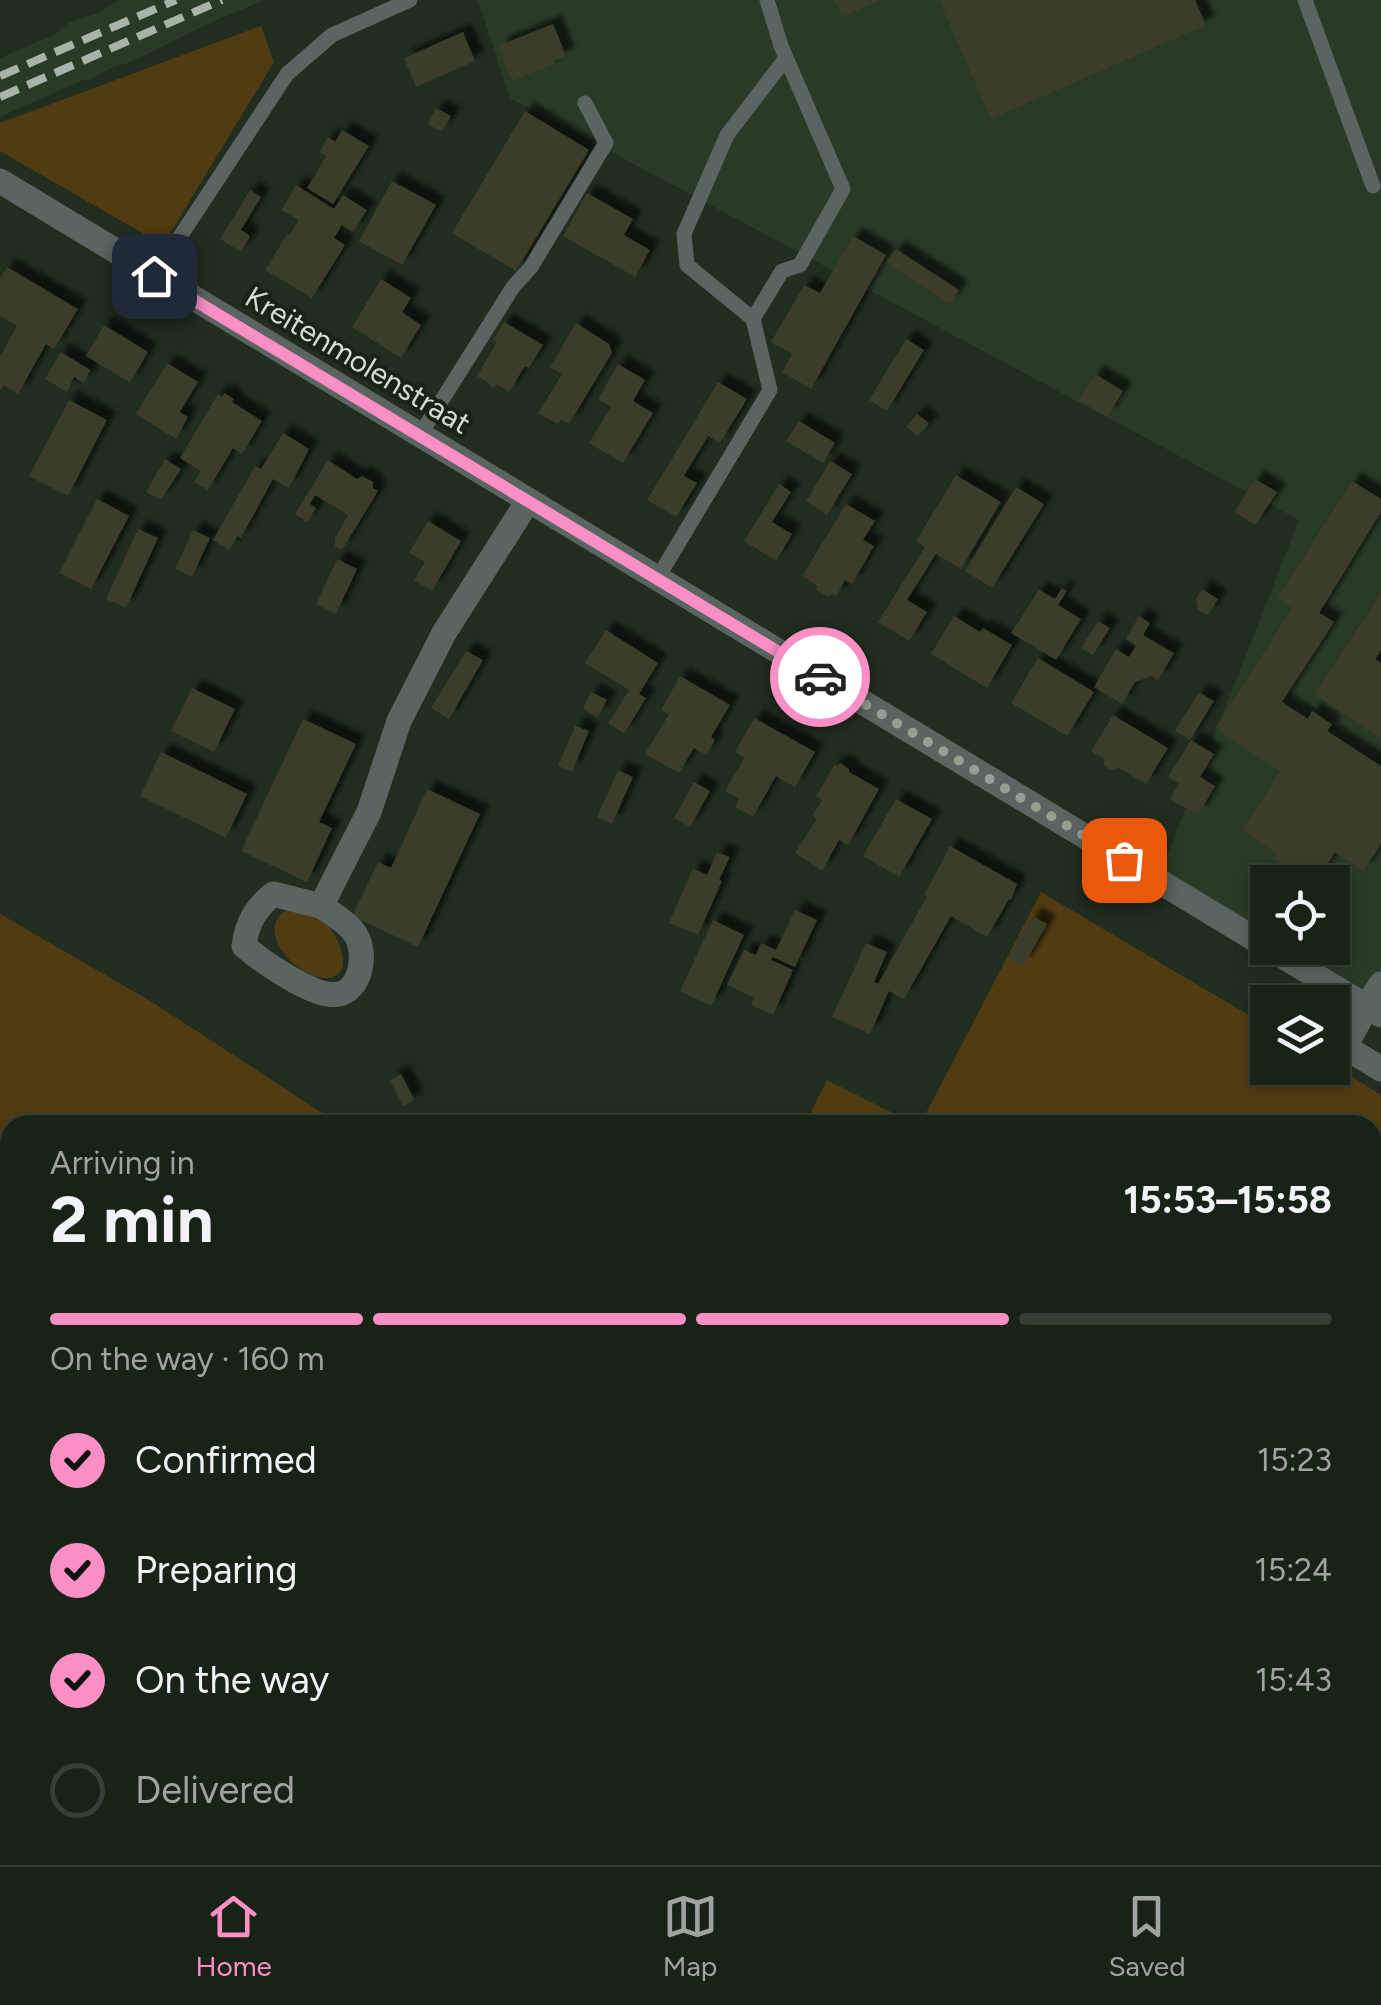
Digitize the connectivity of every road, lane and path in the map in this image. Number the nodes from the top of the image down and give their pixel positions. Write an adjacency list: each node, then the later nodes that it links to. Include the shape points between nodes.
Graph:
1 (410, 0): 8 (lane, via 332,35 287,74)
2 (767, 0): 4 (lane)
3 (1305, 0): 7 (lane)
4 (786, 58): 9 (lane, via 844,189 800,264 782,271); 9 (lane, via 727,134 684,234 687,265)
5 (585, 103): 10 (lane, via 606,143)
6 (0, 181): 8 (street, Kreitenmolenstraat)
7 (1374, 186)
8 (154, 276): 10 (street, Kreitenmolenstraat)
9 (752, 319): 12 (lane, via 770,390)
10 (420, 436): 11 (street, Kreitenmolenstraat)
11 (528, 502): 12 (street, Kreitenmolenstraat); 13 (street, via 435,650 399,721 369,812)
12 (658, 579): 14 (street, Kreitenmolenstraat)
13 (321, 906): 13 (street, via 273,894 256,909 244,946 297,981 342,994 354,987 361,951 355,932)
14 (1250, 936)
15 (1298, 965): 17 (street, Kreitenmolenstraat)
16 (1381, 984): 17 (street)
17 (1374, 1010): 18 (street, via 1345,1047)
18 (1381, 1069)

